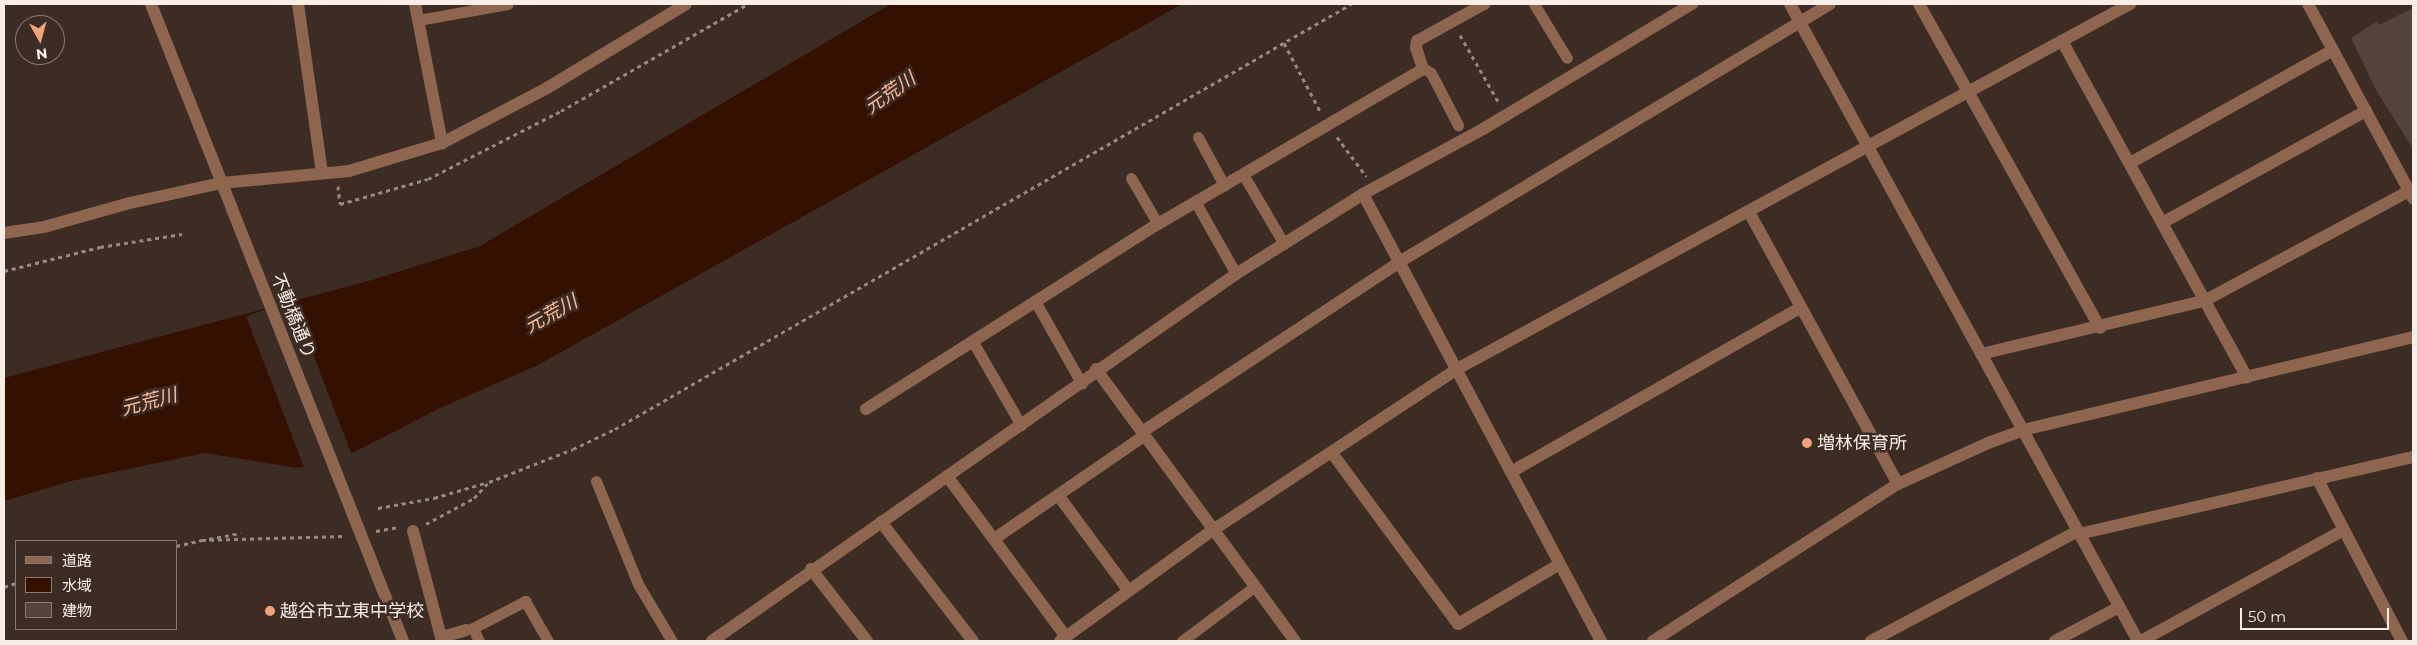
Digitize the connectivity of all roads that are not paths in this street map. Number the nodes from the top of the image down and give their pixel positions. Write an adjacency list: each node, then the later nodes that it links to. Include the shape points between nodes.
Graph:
1 (151, 4): 30 (street, 不動橋通り)
2 (298, 4): 27 (street)
3 (415, 4): 14 (street)
4 (508, 4): 14 (lane)
5 (686, 4): 24 (street, via 547,88)
6 (1484, 4): 19 (street, via 1418,41 1416,48)
7 (1534, 4): 18 (lane)
8 (1692, 4): 33 (street, via 1483,129)
9 (1790, 4): 15 (street)
10 (1830, 4): 15 (street)
11 (1919, 4): 20 (street)
12 (2130, 4): 16 (street)
13 (2308, 4): 17 (street)
14 (418, 20): 24 (street)
15 (1800, 22): 25 (street); 40 (street)
16 (2062, 41): 20 (street); 26 (street)
17 (2333, 50): 21 (street); 26 (street)
18 (1567, 58)
19 (1422, 67): 22 (lane, via 1431,73); 28 (street)
20 (1966, 92): 25 (street); 45 (street)
21 (2366, 111): 32 (street); 36 (street)
22 (1458, 126)
23 (1198, 137): 31 (lane)
24 (442, 143): 27 (street, via 349,171)
25 (1868, 146): 35 (street); 48 (street)
26 (2130, 163): 36 (street)
27 (322, 173): 30 (street)
28 (1244, 176): 31 (street); 39 (lane)
29 (1132, 178): 37 (lane)
30 (222, 183): 38 (street, via 130,203 44,227); 79 (street, 不動橋通り, bridge)
31 (1224, 185): 34 (street)
32 (2412, 193): 43 (street)
33 (1363, 194): 39 (street); 40 (street)
34 (1196, 203): 37 (street); 41 (lane)
35 (1749, 212): 44 (street); 50 (street)
36 (2162, 223): 43 (street)
37 (1158, 224): 42 (street)
38 (4, 233)
39 (1284, 244): 41 (street)
40 (1401, 261): 50 (street); 56 (street)
41 (1236, 274): 49 (street)
42 (1035, 301): 47 (street); 52 (lane)
43 (2204, 301): 45 (street); 51 (street)
44 (1800, 308): 59 (street); 63 (street)
45 (2100, 328): 48 (street)
46 (2413, 336): 51 (street)
47 (973, 342): 53 (street); 54 (lane)
48 (1981, 354): 55 (street)
49 (1096, 369): 52 (street); 56 (street)
50 (1457, 369): 57 (street); 59 (street)
51 (2246, 377): 55 (street)
52 (1082, 384): 54 (street)
53 (866, 409)
54 (1022, 425): 60 (street)
55 (2023, 430): 63 (street); 69 (street)
56 (1143, 434): 64 (street); 66 (street)
57 (1332, 453): 66 (street); 71 (street, via 1458,624)
58 (2413, 457): 61 (street)
59 (1511, 472): 71 (street)
60 (948, 476): 65 (street); 70 (street)
61 (2317, 478): 67 (street); 69 (street)
62 (596, 481): 82 (lane, via 638,584)
63 (1898, 484): 89 (street)
64 (1058, 495): 70 (street); 74 (street)
65 (881, 522): 72 (street); 85 (street)
66 (1213, 530): 73 (street); 74 (street)
67 (2344, 530): 92 (street); 93 (street)
68 (413, 531): 77 (street)
69 (2078, 533): 75 (street); 90 (street)
70 (994, 539): 78 (street)
71 (1560, 564): 88 (street)
72 (811, 569): 83 (street); 84 (street)
73 (1254, 587): 86 (lane); 87 (street)
74 (1128, 590): 78 (street)
75 (2119, 607): 91 (street); 92 (street)
76 (470, 630): 77 (street); 80 (lane); 81 (lane, via 525,601)
77 (442, 639)
78 (1065, 640)
79 (402, 641)
80 (479, 641)
81 (548, 641)
82 (672, 641)
83 (712, 641)
84 (866, 641)
85 (973, 641)
86 (1182, 641)
87 (1295, 641)
88 (1601, 641)
89 (1653, 641)
90 (1871, 641)
91 (2055, 641)
92 (2139, 641)
93 (2402, 641)

